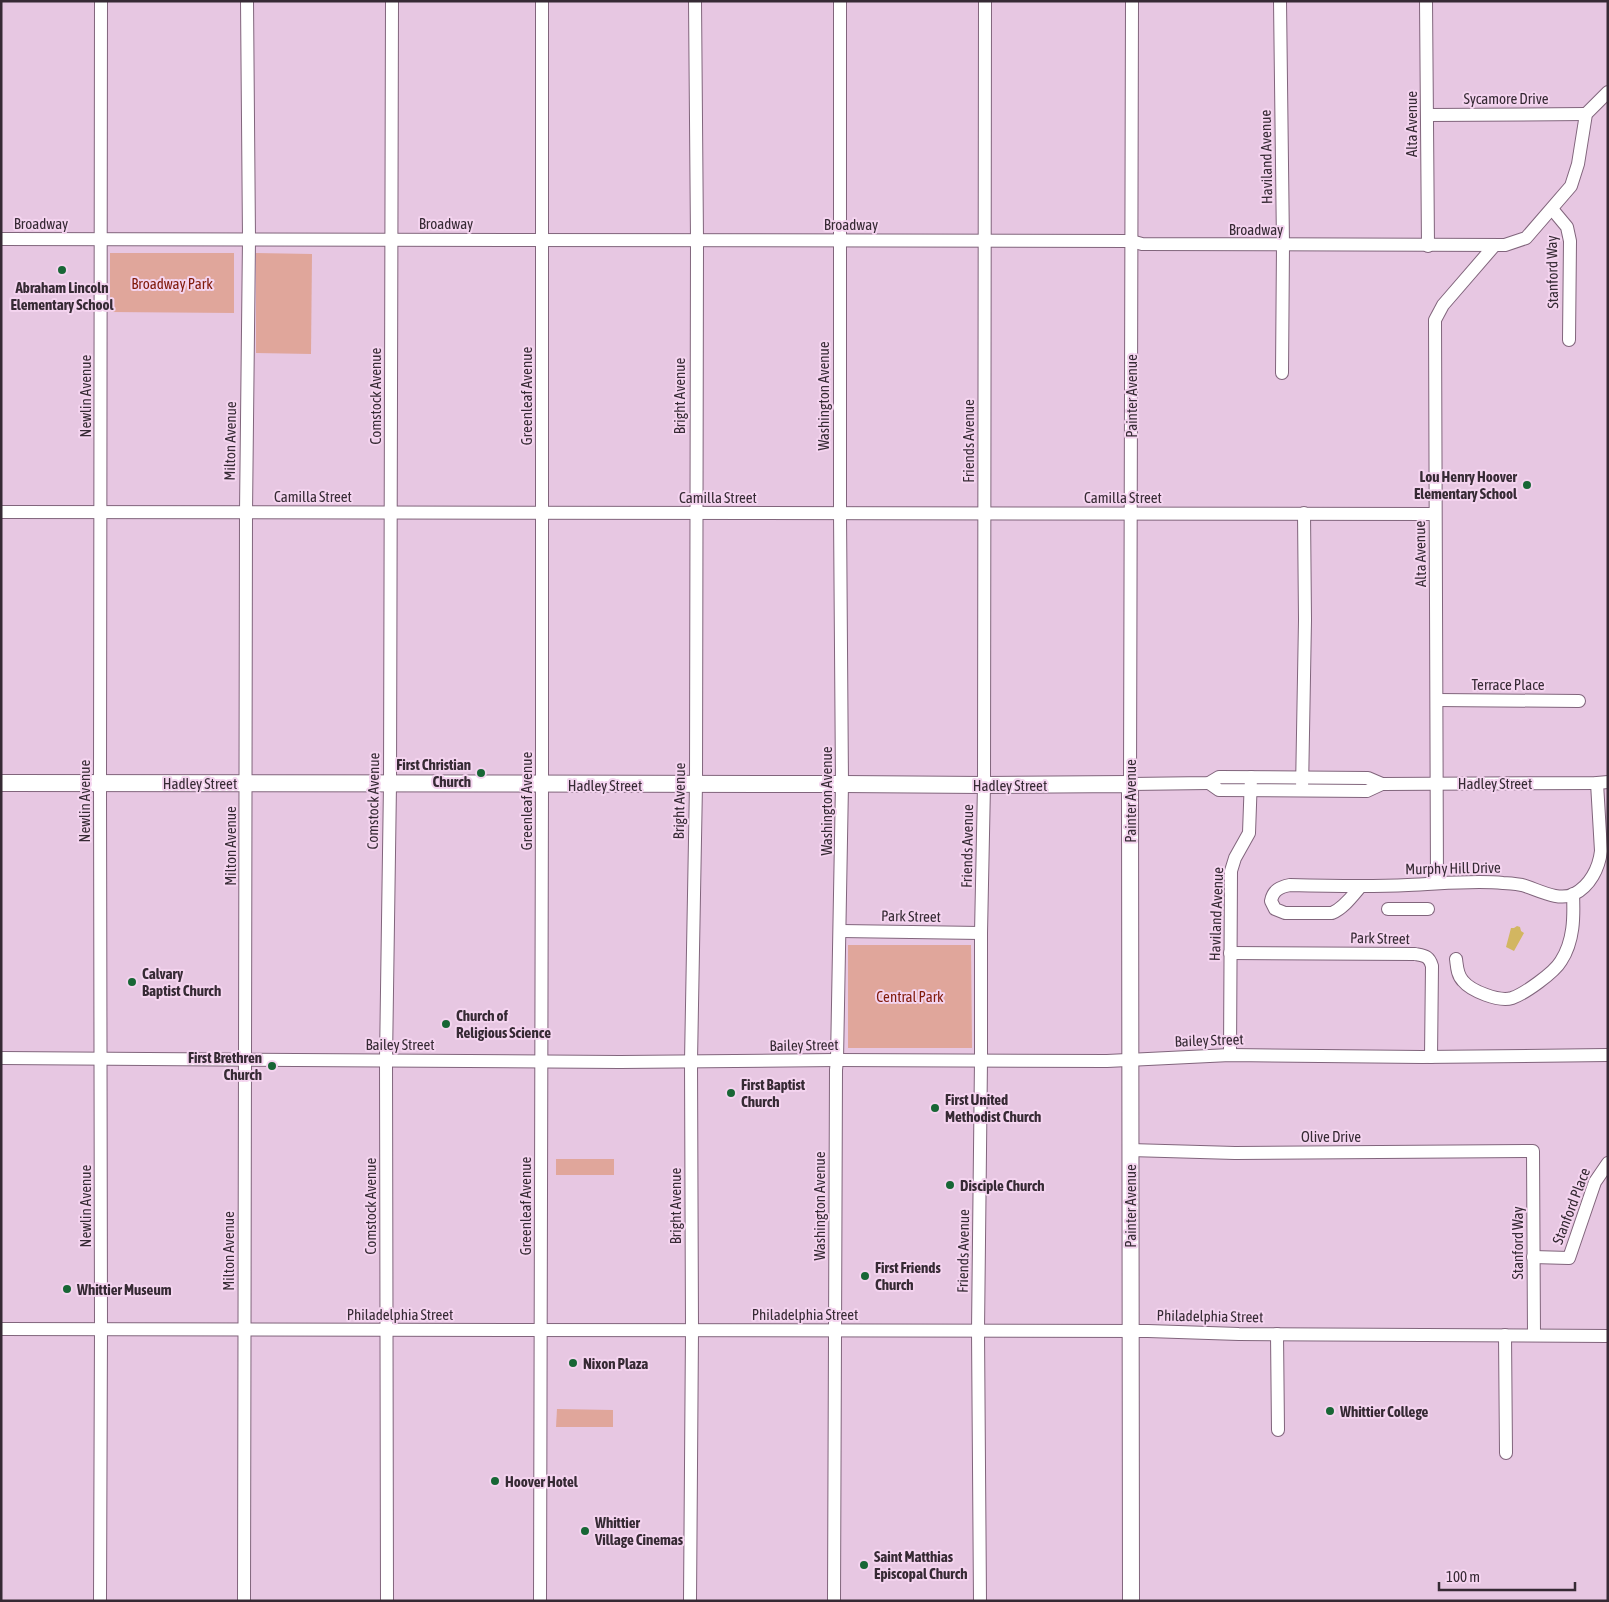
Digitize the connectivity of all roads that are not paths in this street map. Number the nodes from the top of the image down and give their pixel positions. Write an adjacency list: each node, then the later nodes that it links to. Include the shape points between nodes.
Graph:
1 (101, 1): 16 (street, Newlin Avenue)
2 (247, 1): 17 (street, Milton Avenue)
3 (392, 1): 18 (street, Comstock Avenue)
4 (542, 1): 19 (street, Greenleaf Avenue)
5 (695, 1): 20 (street, Bright Avenue)
6 (840, 1): 21 (street, Washington Avenue)
7 (985, 1): 22 (street, Friends Avenue)
8 (1132, 1): 23 (street, Painter Avenue)
9 (1280, 1): 24 (street, Haviland Avenue)
10 (1426, 1): 12 (street, Alta Avenue)
11 (1608, 92): 13 (street)
12 (1427, 114): 13 (street, Sycamore Drive); 25 (street, Alta Avenue)
13 (1586, 114): 14 (street, Broadway, via 1576,175)
14 (1552, 209): 26 (street, Broadway, via 1525,238); 27 (street, Stanford Way, via 1567,227 1570,241)
15 (1, 239): 16 (street, Broadway)
16 (101, 239): 17 (street, Broadway); 30 (street, Newlin Avenue)
17 (248, 239): 18 (street, Broadway); 31 (street, Milton Avenue)
18 (391, 240): 19 (street, Broadway); 32 (street, Comstock Avenue)
19 (542, 240): 20 (street, Broadway); 33 (street, Greenleaf Avenue)
20 (696, 240): 21 (street, Broadway); 34 (street, Bright Avenue)
21 (839, 240): 22 (street, Broadway); 35 (street, Washington Avenue)
22 (984, 240): 23 (street, Broadway); 36 (street, Friends Avenue)
23 (1132, 241): 24 (street, Broadway, via 1142,244); 37 (street, Painter Avenue)
24 (1283, 245): 25 (street, Broadway); 28 (street, Haviland Avenue)
25 (1428, 246): 26 (street, Broadway)
26 (1494, 246): 39 (street, Alta Avenue, via 1443,305 1436,320)
27 (1569, 340)
28 (1282, 373)
29 (1, 512): 30 (street, Camilla Street)
30 (100, 512): 31 (street, Camilla Street); 44 (street, Newlin Avenue)
31 (246, 512): 32 (street, Camilla Street); 45 (street, Milton Avenue)
32 (391, 513): 33 (street, Camilla Street); 46 (street, Comstock Avenue)
33 (542, 513): 34 (street, Camilla Street); 47 (street, Greenleaf Avenue)
34 (695, 513): 35 (street, Camilla Street); 48 (street, Bright Avenue)
35 (840, 513): 36 (street, Camilla Street); 49 (street, Washington Avenue)
36 (984, 513): 37 (street, Camilla Street); 54 (street, Friends Avenue)
37 (1131, 513): 38 (street, Camilla Street); 50 (street, Painter Avenue)
38 (1304, 514): 39 (street, Camilla Street); 52 (street)
39 (1436, 514): 40 (street, Alta Avenue)
40 (1437, 700): 41 (street, Terrace Place); 53 (street, Alta Avenue)
41 (1579, 701)
42 (1602, 782): 53 (street, Hadley Street); 55 (street)
43 (1, 783): 44 (main road, Hadley Street)
44 (100, 783): 45 (main road, Hadley Street); 71 (street, Newlin Avenue)
45 (246, 783): 46 (main road, Hadley Street); 72 (street, Milton Avenue)
46 (390, 784): 47 (main road, Hadley Street); 74 (street, Comstock Avenue)
47 (542, 784): 48 (main road, Hadley Street); 78 (street, Greenleaf Avenue)
48 (696, 784): 49 (main road, Hadley Street); 77 (street, Bright Avenue)
49 (842, 784): 54 (main road, Hadley Street); 63 (street, Washington Avenue)
50 (1130, 784): 51 (street, Hadley Street, via 1209,783 1219,790); 54 (main road, Hadley Street); 73 (main road, Painter Avenue)
51 (1250, 784): 52 (street, Hadley Street); 65 (street, Haviland Avenue, via 1249,834 1231,871)
52 (1302, 784): 53 (street, Hadley Street, via 1368,778 1382,784)
53 (1437, 784): 56 (street, Alta Avenue)
54 (984, 785): 64 (street, Friends Avenue)
55 (1605, 851): 59 (street, via 1596,871)
56 (1437, 883): 57 (street, Murphy Hill Drive); 59 (street, Murphy Hill Drive, via 1504,883 1554,895)
57 (1409, 885): 58 (street, Murphy Hill Drive); 61 (street)
58 (1361, 886): 58 (street, Murphy Hill Drive, via 1290,885 1275,891 1271,901 1275,909 1286,913 1332,913)
59 (1573, 894): 66 (street, via 1573,929 1561,962 1520,994 1504,999 1476,990 1459,976)
60 (1388, 909): 61 (street)
61 (1410, 909): 62 (street)
62 (1428, 909)
63 (841, 931): 64 (street, Park Street); 75 (street, Washington Avenue)
64 (981, 933): 76 (street, Friends Avenue)
65 (1230, 953): 67 (street, Haviland Avenue); 69 (street, Park Street, via 1425,956 1432,966)
66 (1456, 959)
67 (1230, 1055): 69 (street, Bailey Street); 73 (street, Bailey Street)
68 (1608, 1055): 69 (street, Bailey Street)
69 (1431, 1057)
70 (1, 1058): 71 (street, Bailey Street)
71 (100, 1058): 72 (street, Bailey Street); 84 (street, Newlin Avenue)
72 (246, 1059): 74 (street, Bailey Street); 85 (street, Milton Avenue)
73 (1130, 1059): 76 (street, Bailey Street); 79 (main road, Painter Avenue)
74 (386, 1060): 78 (street, Bailey Street); 86 (street, Comstock Avenue)
75 (837, 1060): 76 (street, Bailey Street); 77 (street, Bailey Street); 89 (street, Washington Avenue)
76 (981, 1060): 90 (street, Friends Avenue)
77 (691, 1061): 78 (street, Bailey Street); 88 (street, Bright Avenue)
78 (541, 1062): 87 (street, Greenleaf Avenue)
79 (1130, 1150): 80 (street, Olive Drive, via 1235,1153); 91 (main road, Painter Avenue)
80 (1533, 1151): 82 (street, Stanford Way)
81 (1608, 1162): 82 (street, Stanford Place, via 1595,1182 1569,1258)
82 (1534, 1256): 94 (street, Stanford Way)
83 (1, 1329): 84 (street, Philadelphia Street)
84 (101, 1329): 85 (street, Philadelphia Street); 98 (street, Newlin Avenue)
85 (244, 1330): 86 (street, Philadelphia Street); 99 (street, Milton Avenue)
86 (387, 1330): 87 (street, Philadelphia Street); 100 (street, Comstock Avenue)
87 (541, 1330): 88 (street, Philadelphia Street); 101 (street, Greenleaf Avenue)
88 (692, 1330): 89 (street, Philadelphia Street); 102 (street, Bright Avenue)
89 (834, 1330): 90 (street, Philadelphia Street); 103 (street, Washington Avenue)
90 (978, 1331): 91 (street, Philadelphia Street); 104 (street, Friends Avenue)
91 (1130, 1331): 92 (street, Philadelphia Street); 105 (main road, Painter Avenue)
92 (1277, 1334): 93 (street, Philadelphia Street); 96 (street)
93 (1505, 1335): 94 (street, Philadelphia Street); 97 (street)
94 (1534, 1335): 95 (street, Philadelphia Street)
95 (1608, 1336)
96 (1278, 1430)
97 (1506, 1453)
98 (100, 1601)
99 (244, 1601)
100 (387, 1601)
101 (540, 1601)
102 (690, 1601)
103 (834, 1601)
104 (980, 1601)
105 (1131, 1601)

